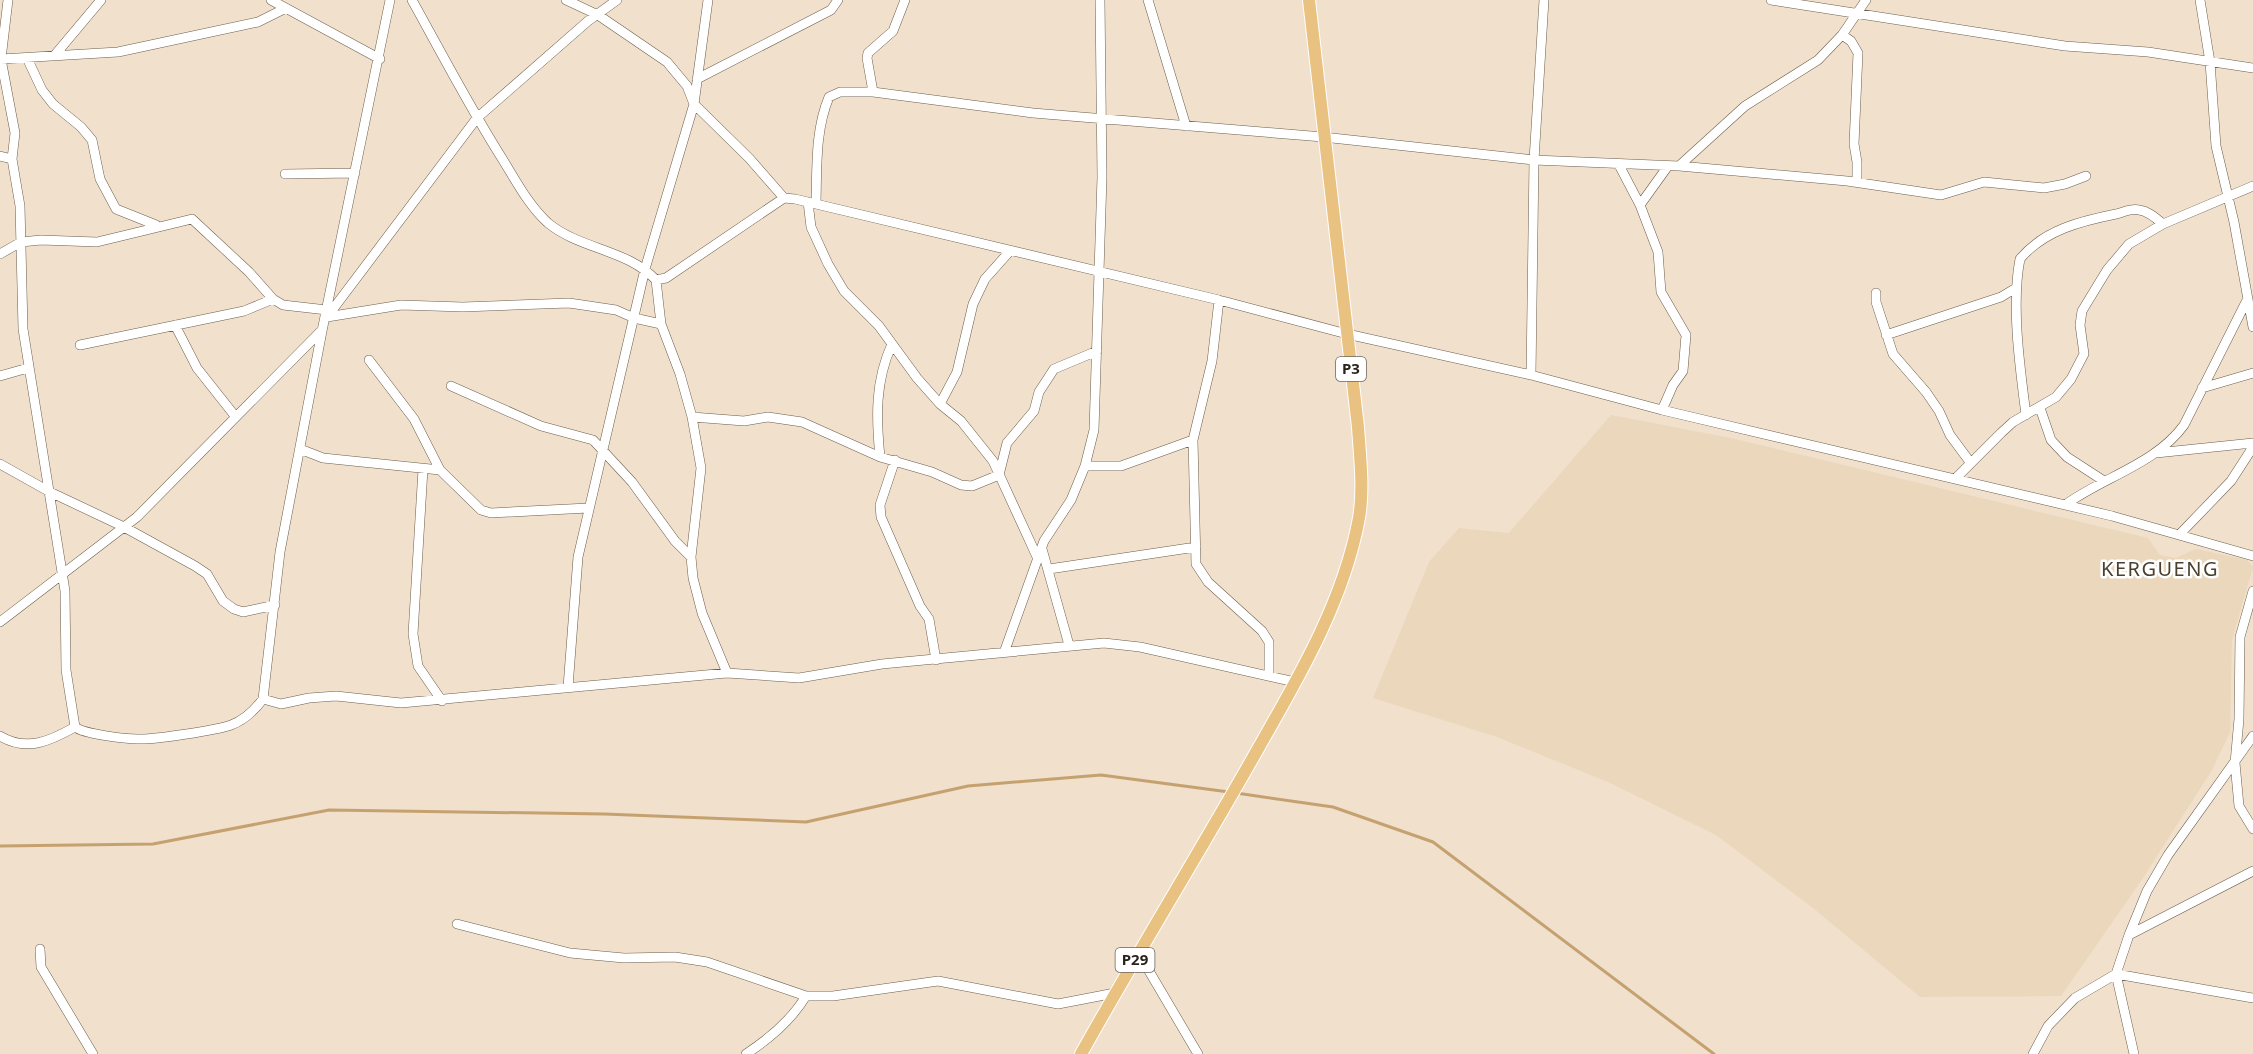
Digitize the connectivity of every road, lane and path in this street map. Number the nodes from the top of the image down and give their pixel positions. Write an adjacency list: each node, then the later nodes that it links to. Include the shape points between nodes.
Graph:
1 (8, 0): 27 (street)
2 (100, 0): 24 (street)
3 (271, 0): 19 (street)
4 (390, 0): 26 (street)
5 (412, 0): 33 (street)
6 (566, 0): 22 (street)
7 (617, 0): 22 (street)
8 (708, 0): 30 (street)
9 (838, 0): 30 (street, via 831,9)
10 (905, 0): 31 (street, via 893,31 868,53)
11 (1100, 0): 34 (street)
12 (1148, 0): 35 (street)
13 (1309, 0): 36 (main road, P3)
14 (1544, 0): 39 (street)
15 (1771, 0): 20 (street)
16 (1837, 0): 20 (street)
17 (1866, 0): 21 (street)
18 (2200, 0): 28 (street)
19 (286, 8): 24 (street, via 258,22 118,52); 26 (street)
20 (1838, 11): 21 (street)
21 (1856, 14): 23 (street); 28 (street, via 2065,46 2148,52)
22 (598, 15): 32 (street, via 667,62 687,86); 33 (street)
23 (1842, 35): 42 (street, via 1818,60 1745,106); 46 (street, via 1858,53 1854,144)
24 (54, 56): 25 (street)
25 (27, 58): 27 (street); 53 (street, via 47,97 92,140 100,178 116,209)
26 (380, 59): 43 (street)
27 (0, 60): 38 (street, via 15,133)
28 (2210, 62): 29 (street); 48 (street, via 2216,146)
29 (2253, 68)
30 (697, 80): 32 (street)
31 (873, 92): 34 (street); 50 (street, via 840,92 829,97 817,152)
32 (694, 104): 49 (street); 57 (street)
33 (477, 118): 57 (street, via 522,191 548,222 579,243 616,254); 65 (street)
34 (1103, 119): 35 (street); 58 (street)
35 (1186, 126): 36 (street)
36 (1323, 137): 39 (street); 71 (main road, P3)
37 (0, 156): 38 (street)
38 (12, 159): 54 (street)
39 (1534, 160): 40 (street); 79 (street)
40 (1619, 165): 41 (street); 51 (street)
41 (1668, 166): 42 (street); 51 (street)
42 (1679, 166): 46 (street)
43 (356, 173): 44 (street); 65 (street)
44 (285, 174)
45 (2086, 176): 46 (street, via 2065,184 2034,188 1984,182 1941,195)
46 (1857, 182)
47 (2253, 186): 48 (street)
48 (2228, 197): 52 (street); 64 (street)
49 (784, 198): 50 (street); 59 (street, via 666,278)
50 (812, 203): 55 (street); 73 (street, via 811,227 828,264 844,291)
51 (1640, 205): 85 (street, via 1658,252 1662,292 1686,334 1683,371)
52 (2163, 224): 60 (street, via 2135,209 2069,225 2037,243 2020,259); 84 (street, via 2129,244 2107,270 2082,311 2084,354 2080,363 2056,397)
53 (156, 225): 54 (street, via 85,243); 62 (street, via 192,219)
54 (21, 242): 56 (street); 77 (street)
55 (1010, 251): 58 (street); 83 (street, via 986,279 973,304 957,372)
56 (0, 254)
57 (645, 269): 59 (street); 66 (street)
58 (1100, 273): 63 (street); 75 (street)
59 (656, 280): 67 (street)
60 (2016, 288): 72 (street, via 2001,297); 86 (street)
61 (1876, 293): 72 (street)
62 (273, 299): 65 (street, via 283,305); 68 (street, via 244,310)
63 (1219, 300): 71 (street); 89 (street, via 1212,361)
64 (2247, 302): 69 (street); 82 (street)
65 (327, 314): 66 (street, via 402,305 569,303 616,309); 70 (street)
66 (634, 318): 67 (street); 92 (street)
67 (661, 324): 88 (street)
68 (175, 325): 74 (street); 87 (street, via 196,368)
69 (2253, 327)
70 (322, 331): 87 (street); 91 (street)
71 (1347, 334): 79 (street); 124 (main road, P3, via 1358,427 1359,516 1345,573)
72 (1886, 336): 96 (street, via 1893,354 1926,392)
73 (892, 344): 83 (street); 94 (street, via 885,360 876,412)
74 (80, 345)
75 (1097, 351): 98 (street, via 1095,421); 101 (street, via 1054,369 1039,392 1034,411 1007,443)
76 (369, 360): 100 (street, via 414,419)
77 (28, 368): 80 (street); 104 (street)
78 (2253, 373): 82 (street)
79 (1531, 375): 85 (street)
80 (0, 376)
81 (451, 386): 92 (street, via 541,426 592,440)
82 (2202, 388): 93 (street, via 2184,425)
83 (939, 404): 101 (street, via 976,438)
84 (2040, 408): 86 (street); 103 (street, via 2051,440 2067,457)
85 (1662, 410): 102 (street)
86 (2026, 415): 96 (street)
87 (235, 416): 107 (street)
88 (692, 417): 94 (street, via 744,421 768,417 802,422); 112 (street, via 700,468)
89 (1193, 440): 98 (street, via 1121,466); 109 (street)
90 (2253, 445): 93 (street); 108 (street, via 2231,481)
91 (300, 449): 99 (street, via 323,458); 117 (street, via 280,552)
92 (601, 449): 106 (street); 112 (street)
93 (2157, 453): 103 (street)
94 (880, 457): 95 (street)
95 (895, 460): 101 (street, via 968,486); 121 (street, via 880,505 881,517 929,619)
96 (1970, 462): 102 (street)
97 (0, 464): 104 (street)
98 (1085, 466): 110 (street, via 1071,500)
99 (423, 468): 100 (street); 127 (street, via 413,634 418,666)
100 (440, 470): 106 (street, via 482,510 491,513)
101 (999, 475): 113 (street)
102 (1955, 479): 105 (street)
103 (2104, 481): 105 (street)
104 (50, 492): 107 (street); 115 (street)
105 (2064, 505): 108 (street)
106 (588, 508): 125 (street, via 578,557)
107 (124, 527): 115 (street); 117 (street, via 207,574 224,601 234,609 243,612)
108 (2179, 535): 111 (street)
109 (1196, 547): 114 (street); 123 (street, via 1196,564 1204,576 1269,642)
110 (1042, 549): 113 (street); 114 (street)
111 (2253, 556)
112 (691, 557): 122 (street, via 702,613)
113 (1038, 559): 120 (street)
114 (1049, 569): 119 (street)
115 (61, 574): 118 (street); 128 (street, via 65,591 66,670)
116 (2253, 591): 131 (street, via 2240,637)
117 (275, 605): 126 (street)
118 (0, 622)
119 (1069, 645): 120 (street); 123 (street, via 1140,647)
120 (1005, 650): 121 (street)
121 (936, 660): 122 (street, via 882,664 799,678)
122 (727, 673): 125 (street)
123 (1269, 675): 124 (street)
124 (1295, 682): 133 (main road, P3)
125 (568, 687): 127 (street)
126 (263, 699): 127 (street, via 280,704 336,696 401,703); 128 (street, via 250,715 230,726 139,740 85,734)
127 (442, 701)
128 (75, 727): 129 (street, via 51,741 31,745 19,745)
129 (0, 736)
130 (2253, 736): 131 (street)
131 (2235, 763): 132 (street, via 2239,806); 136 (street, via 2168,855 2146,891)
132 (2253, 829)
133 (1191, 867): 138 (main road, P29)
134 (2253, 871): 136 (street)
135 (457, 924): 141 (street, via 570,953 707,962)
136 (2129, 935): 139 (street)
137 (40, 949): 143 (street, via 41,967)
138 (1139, 954): 140 (main road, P29); 146 (street)
139 (2116, 974): 142 (street); 147 (street, via 2075,998 2048,1026); 148 (street)
140 (1115, 993): 141 (street, via 1058,1004 938,981); 145 (main road, P29)
141 (807, 996): 144 (street, via 768,1039)
142 (2253, 998)
143 (93, 1054)
144 (746, 1054)
145 (1081, 1054)
146 (1198, 1054)
147 (2033, 1054)
148 (2134, 1054)

